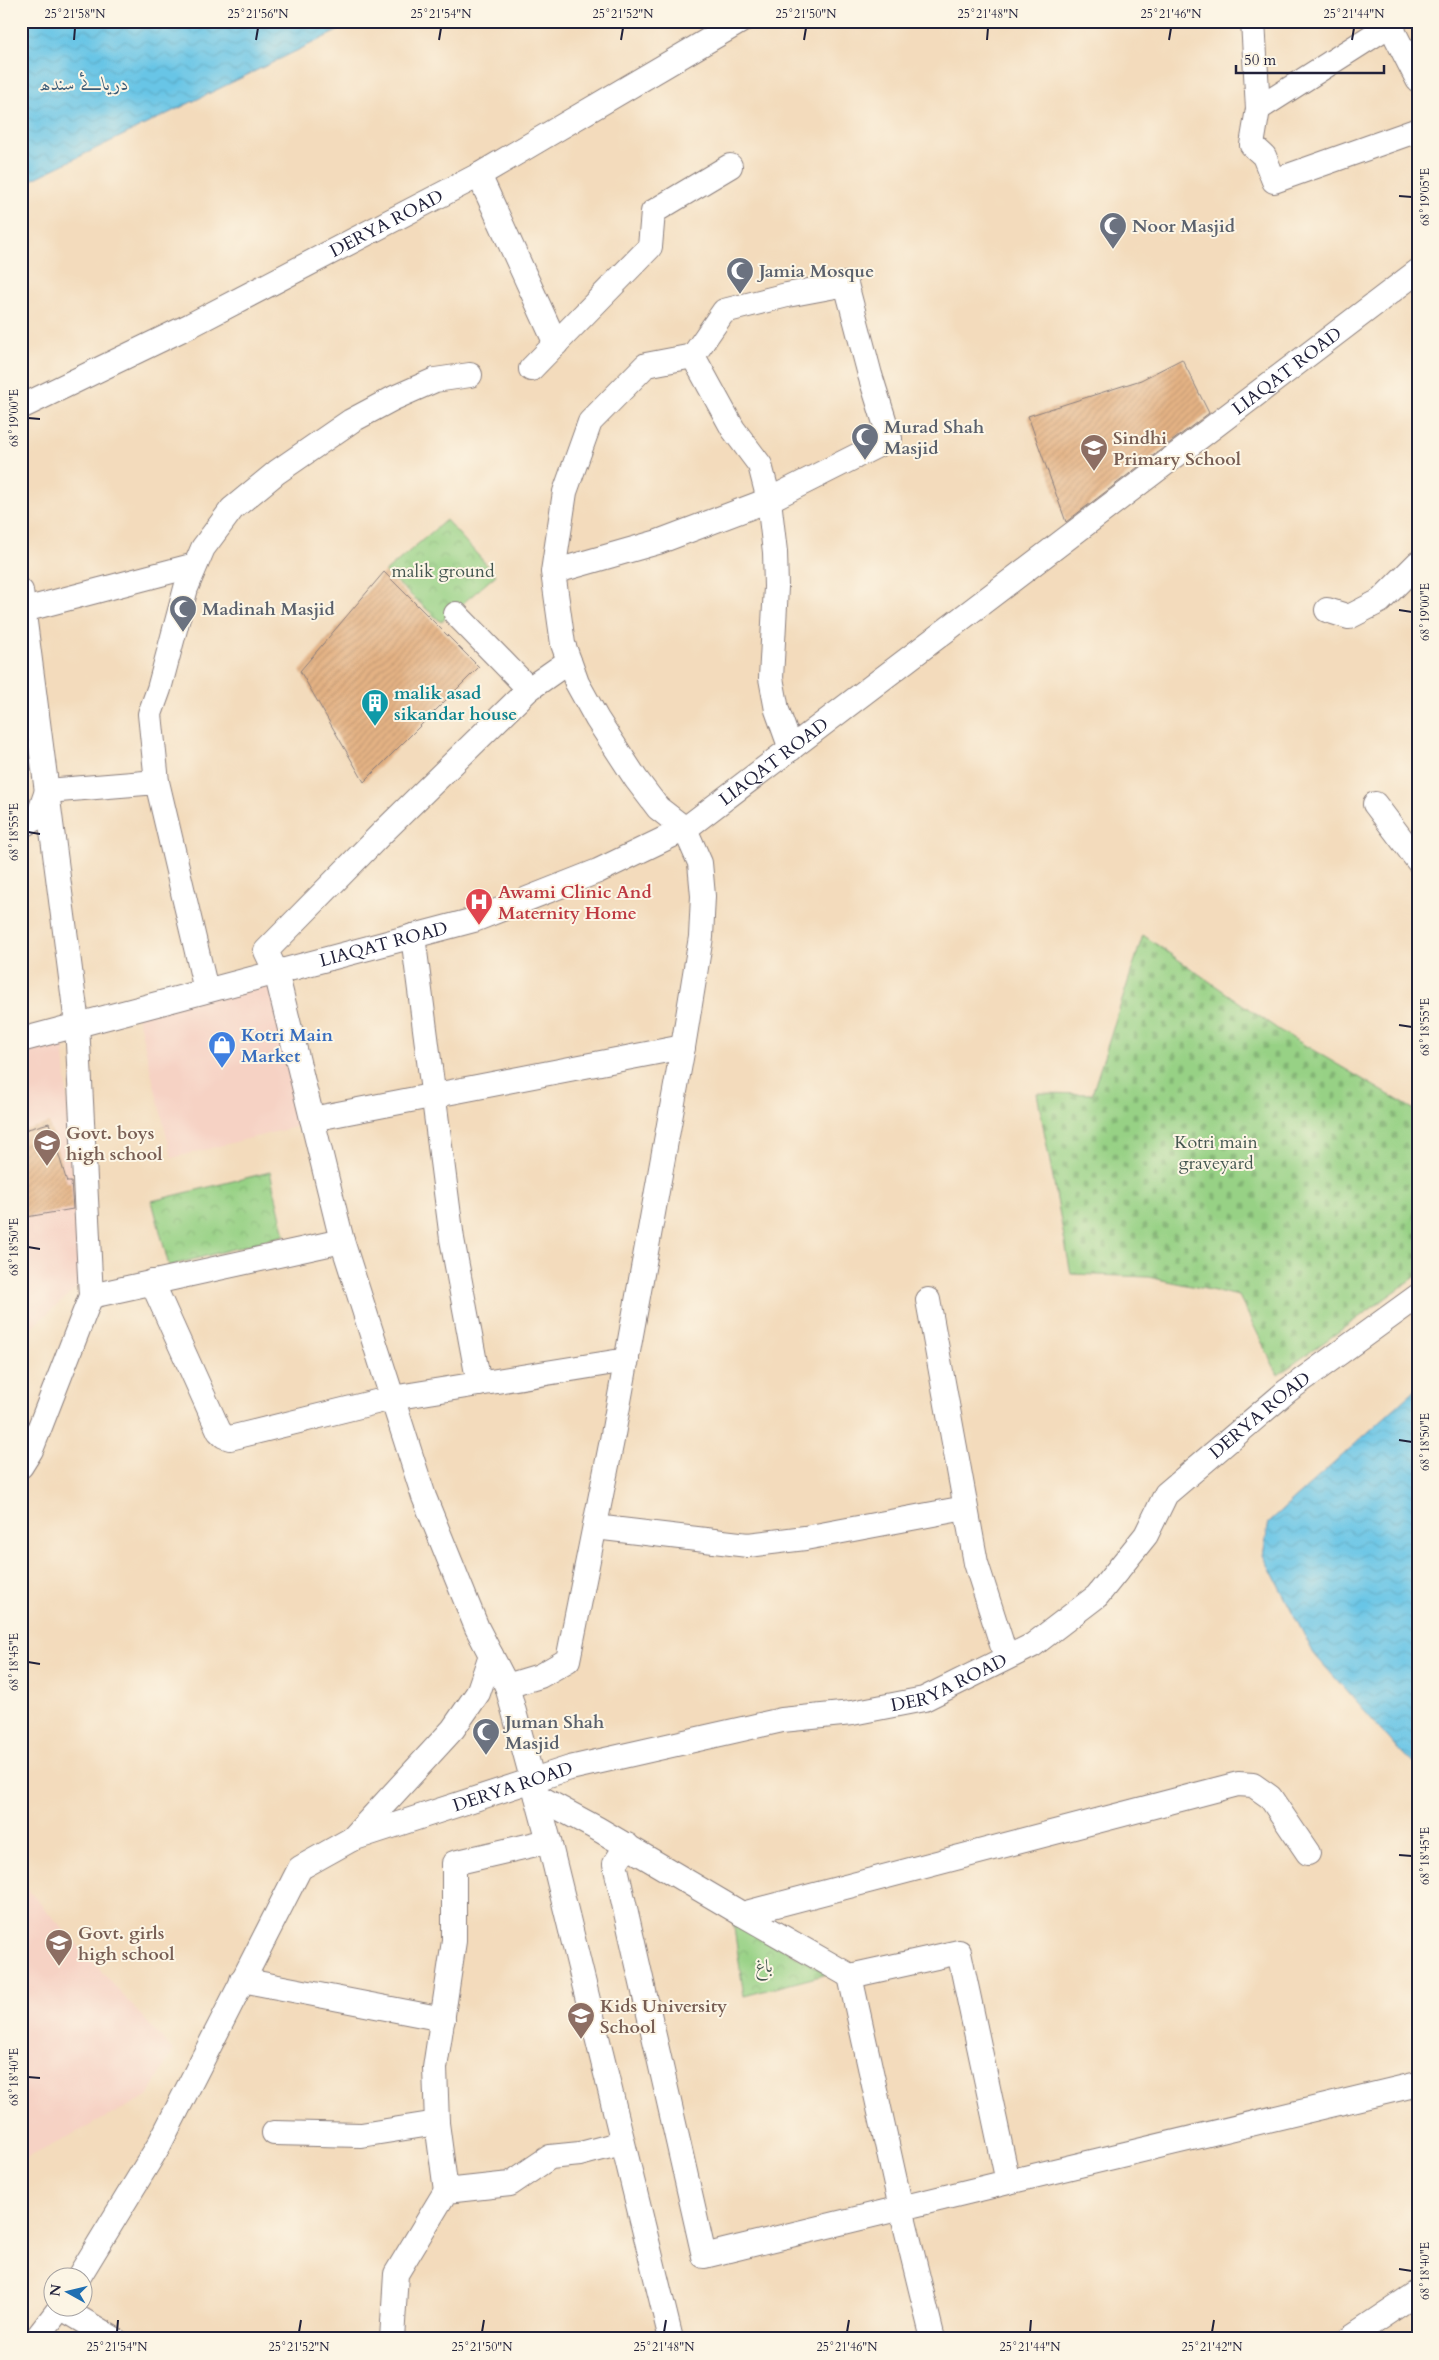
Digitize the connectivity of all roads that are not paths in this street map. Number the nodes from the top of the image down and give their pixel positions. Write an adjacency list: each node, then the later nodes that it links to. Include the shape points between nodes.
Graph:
1 (741, 21): 8 (street, DERYA ROAD)
2 (1253, 21): 5 (street)
3 (1393, 23): 4 (street); 5 (street)
4 (1418, 80)
5 (1258, 109): 6 (street, via 1252,146 1264,156 1274,181)
6 (1418, 130)
7 (730, 166): 10 (street, via 653,212 650,247)
8 (479, 175): 10 (street); 14 (street, DERYA ROAD, via 191,325)
9 (1418, 271): 24 (street, LIAQAT ROAD)
10 (556, 344): 12 (street)
11 (693, 356): 15 (street, via 733,429 760,464); 15 (street, via 724,311 846,284 890,439); 18 (street, via 646,365 590,422 565,492)
12 (531, 369)
13 (470, 374): 17 (street, via 435,380 394,398 351,422 284,467 232,509 203,548)
14 (21, 407)
15 (769, 500): 18 (street, via 658,542); 24 (street, via 776,588 771,678)
16 (1418, 563): 20 (street, via 1380,601 1349,617)
17 (196, 565): 19 (street); 25 (street, via 186,588 150,714)
18 (553, 572): 22 (street, via 563,644)
19 (22, 600): 26 (street)
20 (1327, 610)
21 (456, 614): 23 (street)
22 (569, 661): 23 (street); 29 (street, via 597,719 627,765 658,808)
23 (529, 689): 32 (street, via 266,951)
24 (790, 749): 29 (street, LIAQAT ROAD)
25 (157, 782): 26 (street); 33 (street)
26 (47, 791): 28 (street, via 38,817); 34 (street)
27 (1375, 804): 30 (street)
28 (21, 826)
29 (685, 829): 31 (street, LIAQAT ROAD, via 598,871 474,920); 36 (street, via 700,863 703,896 701,937)
30 (1418, 861)
31 (413, 936): 32 (street, LIAQAT ROAD); 37 (street)
32 (276, 972): 33 (street, LIAQAT ROAD); 38 (street)
33 (206, 990): 34 (street, LIAQAT ROAD)
34 (77, 1024): 35 (street, LIAQAT ROAD); 41 (street)
35 (21, 1040)
36 (683, 1047): 37 (street); 44 (street)
37 (434, 1096): 38 (street); 45 (street, via 452,1240)
38 (312, 1118): 39 (street)
39 (342, 1241): 40 (street); 46 (street)
40 (152, 1282): 41 (street); 46 (street, via 224,1436 230,1438)
41 (91, 1296): 47 (street, via 31,1450)
42 (1418, 1296): 51 (street, DERYA ROAD, via 1287,1391 1166,1494 1146,1535 1096,1596 1033,1645)
43 (928, 1300): 48 (street)
44 (627, 1360): 45 (street); 49 (street)
45 (479, 1384): 46 (street)
46 (392, 1398): 50 (street, via 424,1497)
47 (21, 1466)
48 (965, 1508): 49 (street, via 748,1546); 51 (street, via 976,1563)
49 (595, 1527): 52 (street, via 568,1660 540,1676)
50 (491, 1655): 52 (street); 54 (street, via 478,1693 453,1729)
51 (1006, 1657): 53 (street, DERYA ROAD, via 924,1698 852,1714 782,1720 570,1768)
52 (507, 1686): 53 (street)
53 (534, 1788): 54 (street, DERYA ROAD); 55 (street); 56 (street)
54 (352, 1839): 60 (street, via 300,1868)
55 (549, 1841): 61 (street, via 454,1863 454,1941); 65 (street)
56 (627, 1845): 58 (street); 68 (street, via 615,1864 704,2256)
57 (1308, 1852): 58 (street, via 1270,1797 1253,1785 1238,1784)
58 (742, 1914): 59 (street)
59 (850, 1976): 66 (street, via 959,1952); 68 (street)
60 (242, 1980): 61 (street); 69 (street, via 159,2145)
61 (443, 2019): 63 (street, via 435,2068)
62 (1418, 2084): 66 (street)
63 (437, 2123): 64 (street, via 361,2135); 67 (street)
64 (274, 2132)
65 (622, 2143): 67 (street, via 580,2154 550,2157 510,2184); 76 (street)
66 (1008, 2182): 68 (street)
67 (446, 2191): 73 (street, via 396,2274)
68 (901, 2208): 77 (street)
69 (84, 2268)
70 (1418, 2292): 78 (street)
71 (53, 2318): 74 (street)
72 (78, 2318): 75 (street)
73 (385, 2338)
74 (36, 2339)
75 (114, 2339)
76 (671, 2339)
77 (933, 2339)
78 (1348, 2339)

